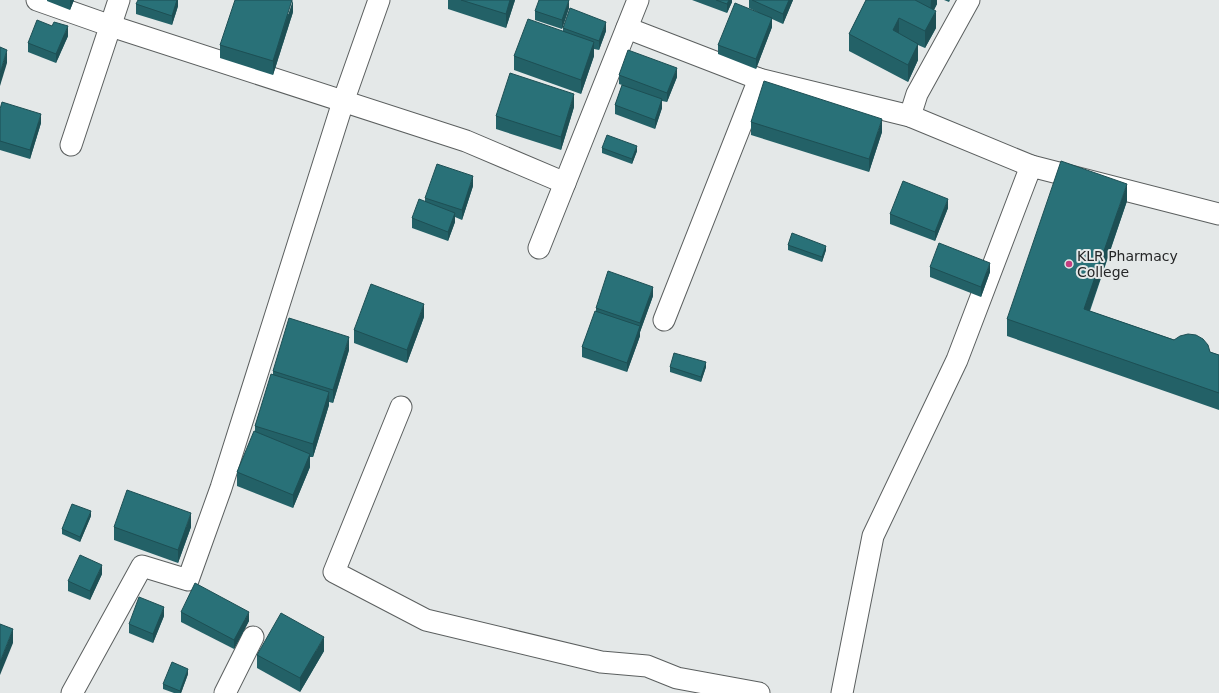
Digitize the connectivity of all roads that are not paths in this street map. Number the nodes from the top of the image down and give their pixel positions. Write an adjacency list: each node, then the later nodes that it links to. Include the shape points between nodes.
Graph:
1 (36, 0): 6 (street)
2 (119, 0): 6 (street)
3 (379, 0): 9 (street)
4 (638, 0): 7 (street)
5 (968, 0): 10 (street, via 917,94)
6 (111, 26): 9 (street); 11 (street)
7 (627, 28): 8 (street); 13 (street)
8 (759, 79): 10 (street); 16 (street)
9 (343, 102): 13 (street, via 466,141); 19 (street, via 222,488 188,580 142,566)
10 (910, 116): 12 (street)
11 (71, 145)
12 (1031, 166): 14 (street); 22 (street, via 957,360 873,536)
13 (565, 183): 15 (street)
14 (1219, 214)
15 (539, 248)
16 (664, 320)
17 (401, 407): 21 (street, via 334,572 426,620 601,662 646,666 677,678)
18 (253, 637): 20 (street)
19 (72, 693)
20 (225, 693)
21 (759, 693)
22 (842, 693)

